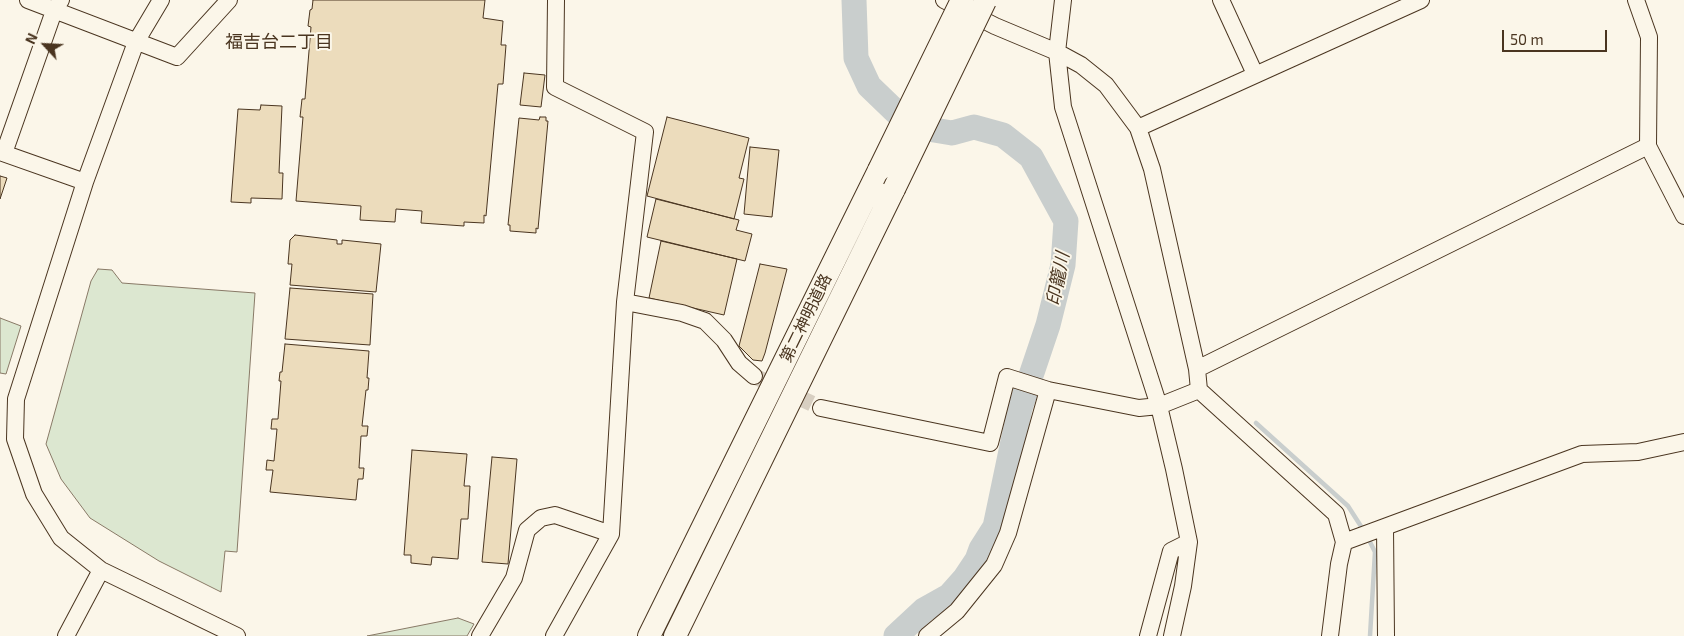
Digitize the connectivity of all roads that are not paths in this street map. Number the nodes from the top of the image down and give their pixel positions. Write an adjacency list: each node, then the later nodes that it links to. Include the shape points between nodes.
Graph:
1 (28, 0): 12 (street)
2 (161, 0): 13 (street)
3 (229, 0): 13 (street, via 177,57)
4 (556, 0): 21 (street, via 555,87 645,132)
5 (944, 0): 14 (street)
6 (962, 0): 39 (highway, 第二神明道路, bridge)
7 (1063, 0): 14 (street)
8 (1221, 0): 15 (street)
9 (1421, 0): 15 (street)
10 (1636, 0): 17 (street, via 1649,37)
11 (986, 1): 40 (highway, 第二神明道路, bridge)
12 (57, 6): 13 (street); 18 (street)
13 (136, 42): 19 (street)
14 (1057, 52): 16 (street, via 1081,64 1106,85); 27 (street, via 1064,107)
15 (1255, 74): 16 (street)
16 (1138, 128): 22 (street, via 1152,169)
17 (1648, 146): 20 (street); 22 (street)
18 (2, 152): 19 (street)
19 (85, 182): 26 (street)
20 (1684, 216)
21 (625, 302): 23 (street, via 705,321 724,340 739,363); 31 (street)
22 (1197, 369): 25 (street)
23 (754, 376)
24 (1048, 390): 27 (street, via 1139,408); 28 (street, via 1007,377 990,443); 41 (street, via 1008,533 994,565 957,611)
25 (1199, 390): 27 (street); 33 (street, via 1336,514)
26 (8, 399): 34 (street, via 15,440 34,494 61,538)
27 (1159, 406): 32 (street)
28 (821, 408)
29 (1684, 442): 30 (street, via 1638,452 1582,454)
30 (1385, 527): 33 (street); 45 (street)
31 (611, 534): 37 (street, via 555,515 541,518 527,530 514,578); 38 (street)
32 (1189, 542): 42 (street, via 1171,551); 43 (street)
33 (1344, 542): 44 (street)
34 (101, 570): 35 (street); 36 (street)
35 (66, 636)
36 (237, 636)
37 (480, 636)
38 (554, 636)
39 (649, 636)
40 (675, 636)
41 (927, 636)
42 (1148, 636)
43 (1172, 636)
44 (1330, 636)
45 (1386, 636)

